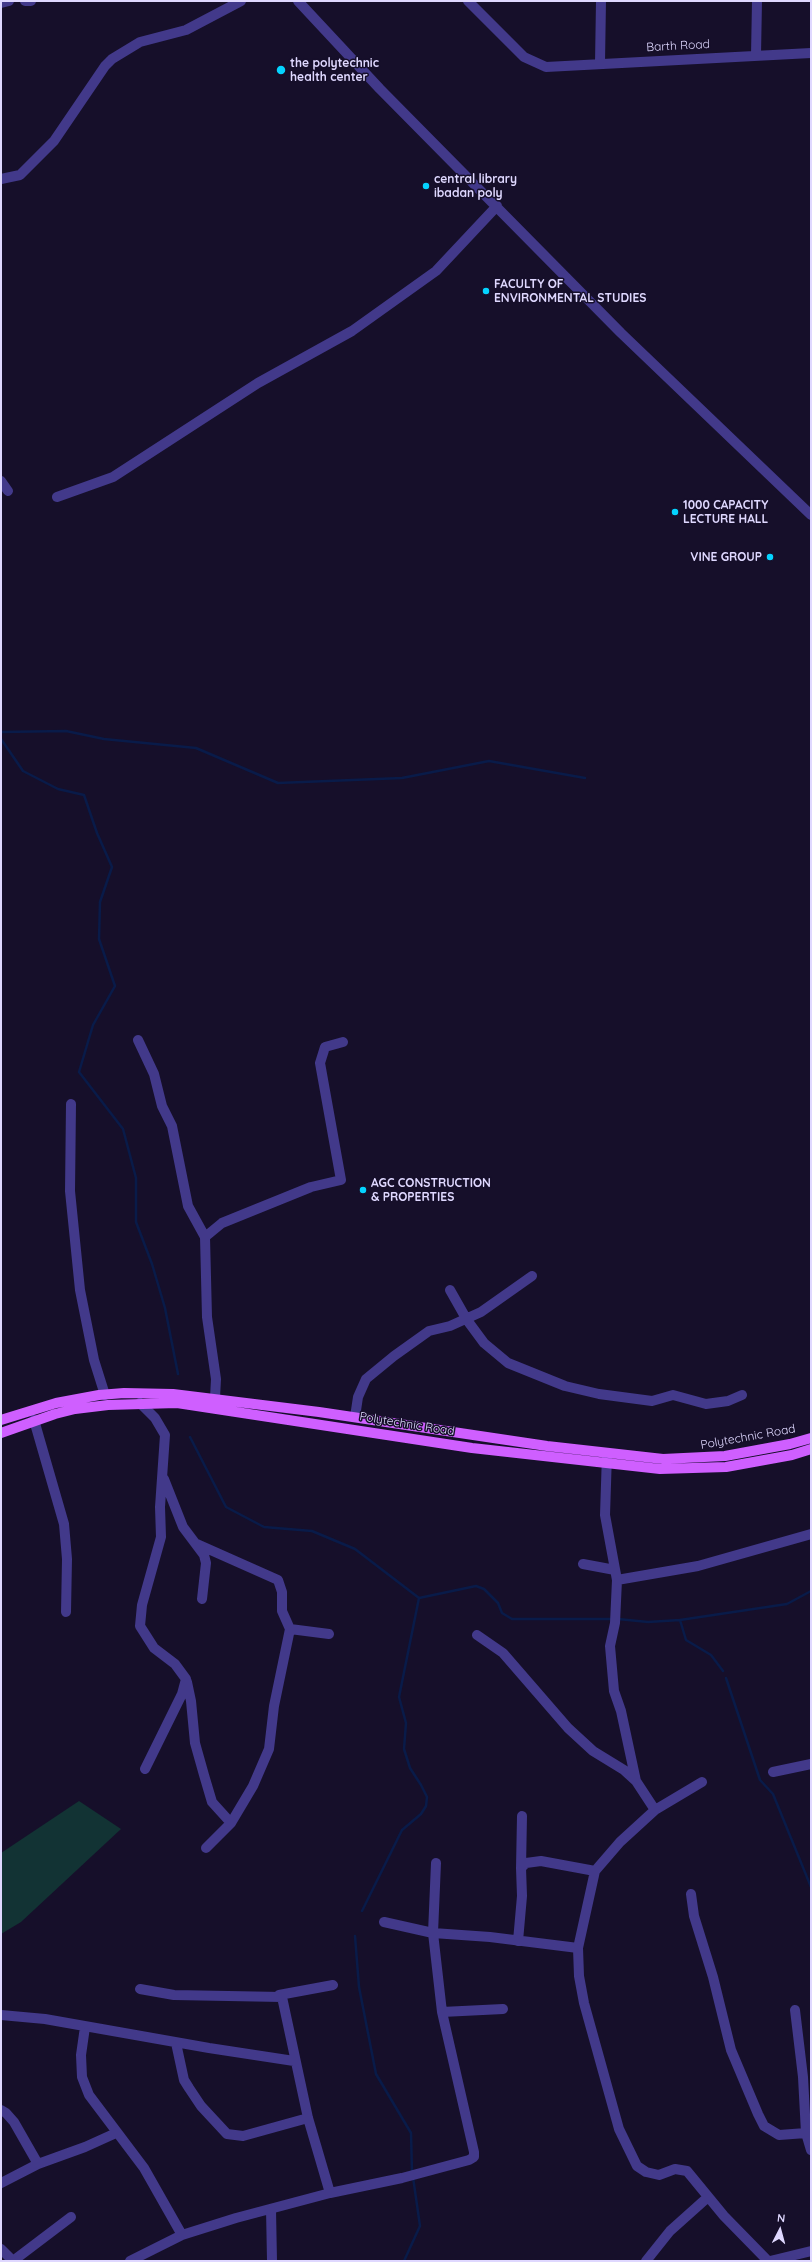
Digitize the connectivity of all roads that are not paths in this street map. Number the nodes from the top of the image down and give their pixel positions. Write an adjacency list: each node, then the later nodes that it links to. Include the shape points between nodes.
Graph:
1 (9, 1): 9 (street)
2 (25, 1): 3 (street)
3 (31, 1)
4 (241, 1): 13 (street, via 186,30 140,42 112,59 54,141 20,175)
5 (298, 1): 14 (street, via 380,89)
6 (468, 1): 12 (street, Barth Road, via 524,57 546,67)
7 (601, 1): 12 (street)
8 (757, 1): 11 (street)
9 (1, 3)
10 (811, 53): 11 (street, Barth Road)
11 (756, 55): 12 (street, Barth Road)
12 (600, 63)
13 (1, 179)
14 (498, 206): 17 (street, via 436,271 352,331 258,383 113,477); 18 (street, via 621,333)
15 (1, 481): 16 (street)
16 (8, 491)
17 (56, 497)
18 (811, 516)
19 (138, 1040): 22 (street, via 154,1074 162,1106 172,1126 188,1206)
20 (343, 1042): 22 (street, via 325,1047 320,1063 341,1180 311,1187 222,1223)
21 (71, 1104): 26 (street, via 70,1191 80,1290 94,1360)
22 (205, 1237): 28 (street, via 207,1317 216,1378)
23 (532, 1276): 25 (street)
24 (450, 1290): 25 (street)
25 (467, 1320): 27 (street, via 484,1343 508,1363 565,1386 599,1394 652,1401 673,1395 706,1404); 30 (street, via 429,1331 366,1379 358,1397)
26 (105, 1395): 28 (main road, Polytechnic Road, via 173,1394); 31 (main road, Polytechnic Road, via 56,1403)
27 (742, 1396)
28 (215, 1398): 30 (main road, Polytechnic Road)
29 (140, 1403): 32 (main road, Polytechnic Road, via 75,1409); 37 (main road, Polytechnic Road, via 177,1403 472,1448); 38 (street, via 155,1418 165,1435)
30 (355, 1418): 36 (main road, Polytechnic Road)
31 (1, 1420)
32 (34, 1420): 33 (main road, Polytechnic Road); 44 (street, via 64,1524 67,1559)
33 (2, 1430)
34 (811, 1438): 36 (main road, Polytechnic Road, via 771,1448 702,1458 663,1459)
35 (811, 1449): 37 (main road, Polytechnic Road, via 720,1468 660,1469)
36 (608, 1454): 37 (street)
37 (606, 1464): 42 (street, via 605,1515)
38 (163, 1476): 40 (street, via 183,1527); 48 (street, via 161,1537 142,1605 140,1626 154,1648 175,1664)
39 (811, 1534): 42 (street, via 698,1566)
40 (197, 1544): 43 (street, via 206,1563); 45 (street, via 278,1580 282,1592 282,1611)
41 (583, 1564): 42 (street)
42 (616, 1575): 52 (street, via 615,1623 610,1646 614,1691 621,1711)
43 (202, 1599)
44 (66, 1612)
45 (290, 1629): 46 (street); 56 (street, via 274,1706 269,1749 253,1786)
46 (329, 1634)
47 (477, 1635): 52 (street, via 503,1653 568,1728 593,1751 624,1770)
48 (186, 1679): 50 (street, via 182,1694); 56 (street, via 195,1743 212,1802)
49 (811, 1764): 51 (street)
50 (145, 1769)
51 (773, 1772)
52 (636, 1781): 54 (street)
53 (702, 1782): 54 (street)
54 (655, 1810): 60 (street, via 620,1842)
55 (522, 1816): 59 (street)
56 (231, 1824): 57 (street)
57 (206, 1848)
58 (436, 1863): 63 (street)
59 (521, 1868): 60 (street, via 526,1863 541,1861); 64 (street, via 522,1896)
60 (595, 1871): 65 (street)
61 (691, 1894): 80 (street, via 694,1916 714,1977 731,2050 758,2114 764,2126 779,2135)
62 (384, 1922): 63 (street)
63 (433, 1933): 64 (street); 71 (street)
64 (518, 1940): 65 (street)
65 (578, 1948): 85 (street, via 584,2003 619,2129 627,2149 637,2166 646,2172 659,2175 675,2169 687,2172)
66 (332, 1984): 68 (street)
67 (140, 1989): 68 (street, via 192,1996)
68 (279, 1995): 75 (street, via 282,1997)
69 (503, 2009): 71 (street)
70 (795, 2010): 76 (street)
71 (442, 2012): 84 (street, via 474,2157 402,2178)
72 (1, 2015): 73 (street, via 45,2019)
73 (85, 2028): 74 (street); 79 (street, via 81,2055 82,2077 89,2095)
74 (176, 2043): 75 (street); 78 (street, via 188,2088 227,2134 243,2136)
75 (294, 2061): 78 (street)
76 (807, 2077): 80 (street)
77 (1, 2110): 82 (street, via 14,2122)
78 (308, 2118): 84 (street)
79 (116, 2133): 82 (street); 88 (street, via 144,2168)
80 (806, 2133): 81 (street)
81 (811, 2150)
82 (38, 2164): 83 (street)
83 (1, 2183)
84 (330, 2193): 86 (street)
85 (708, 2197): 94 (street, via 670,2231); 95 (street)
86 (271, 2209): 88 (street); 93 (street)
87 (71, 2218): 91 (street)
88 (182, 2235): 92 (street)
89 (1, 2249): 91 (street)
90 (811, 2251): 95 (street)
91 (13, 2261)
92 (130, 2261)
93 (272, 2261)
94 (646, 2261)
95 (769, 2261)

